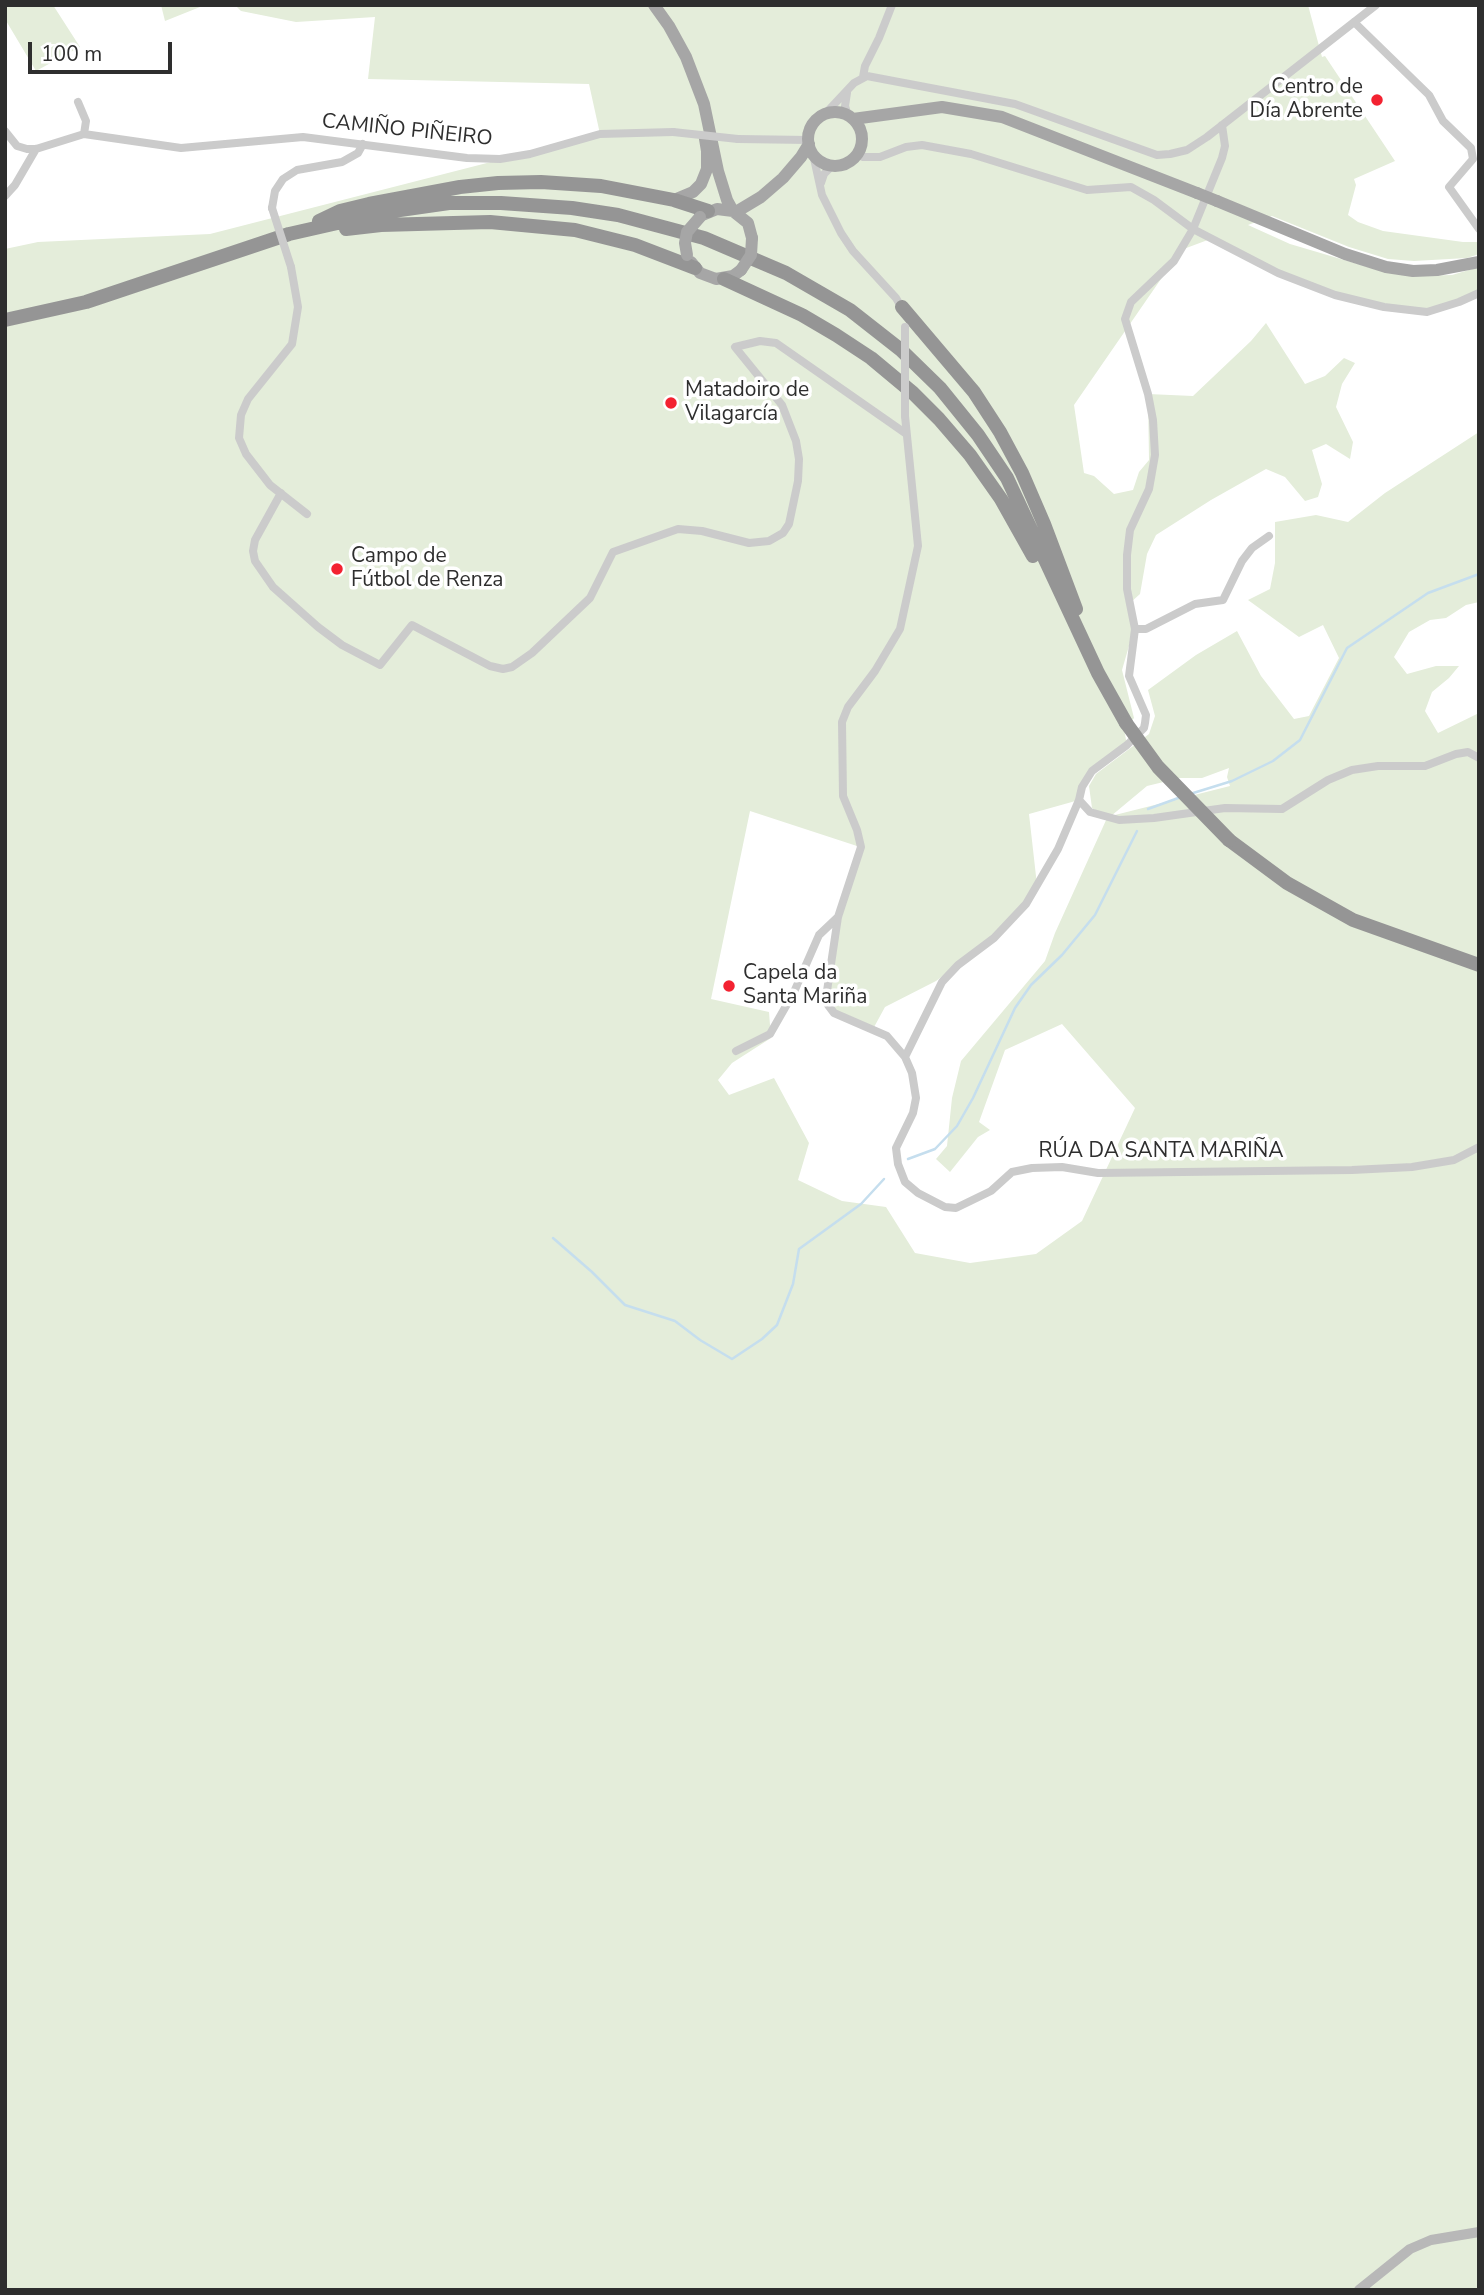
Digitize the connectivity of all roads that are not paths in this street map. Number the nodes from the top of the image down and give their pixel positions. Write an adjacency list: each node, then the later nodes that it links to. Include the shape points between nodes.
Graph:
1 (654, 5): 5 (main road)
2 (892, 5): 6 (street)
3 (1376, 5): 4 (street)
4 (1354, 22): 12 (street); 29 (street, via 1429,94 1443,121 1471,148 1473,159 1449,187)
5 (686, 57): 20 (main road, via 704,104); 25 (main road, via 707,169 694,192)
6 (863, 76): 7 (street); 12 (street, via 1015,104 1157,155 1187,150)
7 (848, 90): 10 (street); 11 (street, via 845,106)
8 (78, 102): 14 (street, via 86,121)
9 (906, 111): 11 (main road); 15 (main road); 33 (main road, bridge, via 942,107 1002,117 1387,267 1437,270)
10 (825, 114): 11 (main road); 18 (main road, via 812,124)
11 (850, 117): 15 (main road)
12 (1222, 125): 28 (street, via 1222,158)
13 (5, 131): 17 (street, via 18,146)
14 (84, 134): 16 (street, CAMIÑO PIÑEIRO, via 181,148 303,137); 17 (street, CAMIÑO PIÑEIRO)
15 (862, 138): 19 (main road)
16 (363, 144): 18 (street, CAMIÑO PIÑEIRO, bridge, via 500,159 600,134 673,132); 39 (street, bridge, via 358,153 342,162 297,170 275,191 272,208 298,307 292,344 248,399 239,438 270,485)
17 (36, 149): 23 (street)
18 (816, 155): 19 (main road, via 848,162); 21 (main road); 21 (main road, via 801,157); 22 (street); 22 (street, via 824,174)
19 (857, 155): 28 (street, via 880,156 922,145 971,154 1087,190 1131,187)
20 (718, 171): 26 (main road); 27 (main road, via 716,194)
21 (783, 177): 24 (main road)
22 (820, 186): 36 (street, via 847,242)
23 (5, 196)
24 (761, 197): 26 (main road); 31 (main road)
25 (674, 200): 27 (highway); 30 (highway, via 572,183 498,183 340,211)
26 (735, 211): 27 (main road); 31 (main road)
27 (706, 213): 32 (main road, bridge, via 687,232)
28 (1193, 229): 35 (street, via 1278,273 1335,295 1384,307 1427,312); 42 (street, via 1174,261 1131,302 1125,319 1148,394 1155,456 1149,489 1130,530 1126,555)
29 (1479, 229)
30 (289, 234): 32 (highway, via 381,225 490,222 575,230); 37 (highway, via 86,302); 43 (highway, via 386,212 449,203 501,202 618,215 693,235 786,272 878,331 921,368 978,435 1013,490)
31 (751, 234): 34 (main road, bridge, via 751,255 741,270)
32 (691, 262): 34 (main road, via 708,277)
33 (1479, 262)
34 (724, 279): 43 (highway, via 836,335 913,393 939,419 1001,499 1072,637)
35 (1479, 293)
36 (902, 307): 38 (street, RÚA DA SANTA MARIÑA, bridge); 43 (highway, via 974,392 1022,472)
37 (5, 320)
38 (905, 433): 39 (street, via 776,343 760,341 736,347 782,405 794,433 798,481 783,533 769,541 749,543 678,529 613,552 590,598 532,653 503,669 490,667 412,625 380,665 326,633 273,586 255,561 255,540); 46 (street, RÚA DA SANTA MARIÑA, via 918,546 900,629 842,722 843,796 861,847)
39 (281, 492): 40 (street)
40 (307, 514)
41 (1269, 536): 42 (street, via 1242,561 1223,600 1195,604 1146,629)
42 (1135, 629): 45 (street, via 1129,676 1146,715 1144,728 1092,771)
43 (1098, 673): 47 (highway, bridge, via 1158,767 1229,840 1287,883 1353,920)
44 (1479, 758): 45 (street, via 1468,752 1425,766 1352,770 1282,809 1225,808 1119,820 1090,812)
45 (1079, 800): 49 (street, via 1058,849 1026,904 942,982)
46 (838, 918): 48 (street, RÚA DA SANTA MARIÑA, via 819,935 770,1034); 49 (street, RÚA DA SANTA MARIÑA, via 828,1005 834,1013 887,1036)
47 (1479, 965)
48 (736, 1051)
49 (905, 1057): 50 (street, RÚA DA SANTA MARIÑA, via 916,1098 896,1147 898,1164 905,1182 945,1207 956,1208 991,1191 1012,1172 1032,1168 1098,1173 1352,1170 1454,1160)
50 (1479, 1147)
51 (1479, 2232): 52 (street, via 1432,2239 1410,2249)
52 (1359, 2290)

